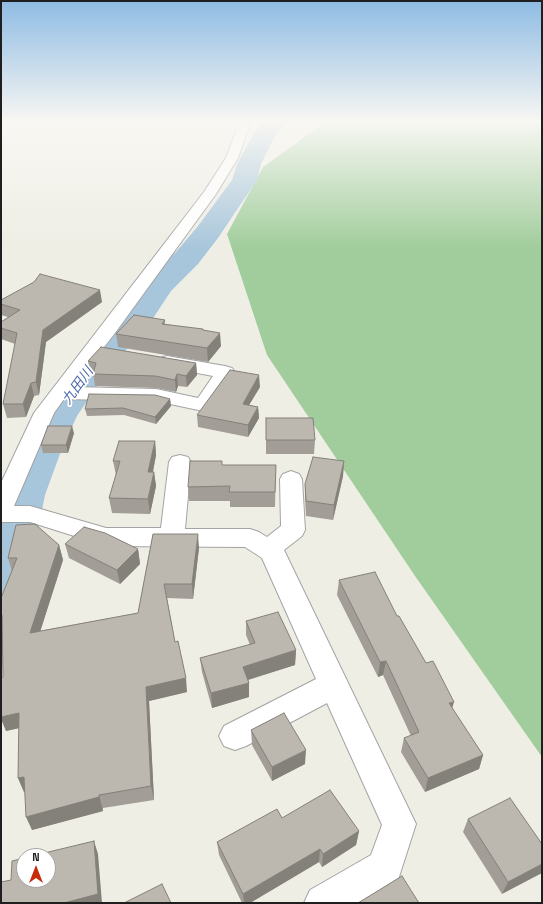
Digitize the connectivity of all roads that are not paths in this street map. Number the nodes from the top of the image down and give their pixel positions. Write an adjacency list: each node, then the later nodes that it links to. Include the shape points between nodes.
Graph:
1 (229, 163): 3 (street, via 114,323 103,352 76,369)
2 (147, 359): 3 (street, via 225,372 203,404 156,395)
3 (69, 393): 6 (street, via 44,413)
4 (180, 462): 7 (street)
5 (291, 479): 8 (street, via 293,530)
6 (9, 512): 7 (street, via 106,537)
7 (172, 537): 8 (street, via 250,538)
8 (268, 549): 9 (street, via 272,552)
9 (334, 685): 10 (street); 11 (street, via 398,824 385,867)
10 (235, 736)
11 (323, 903)

